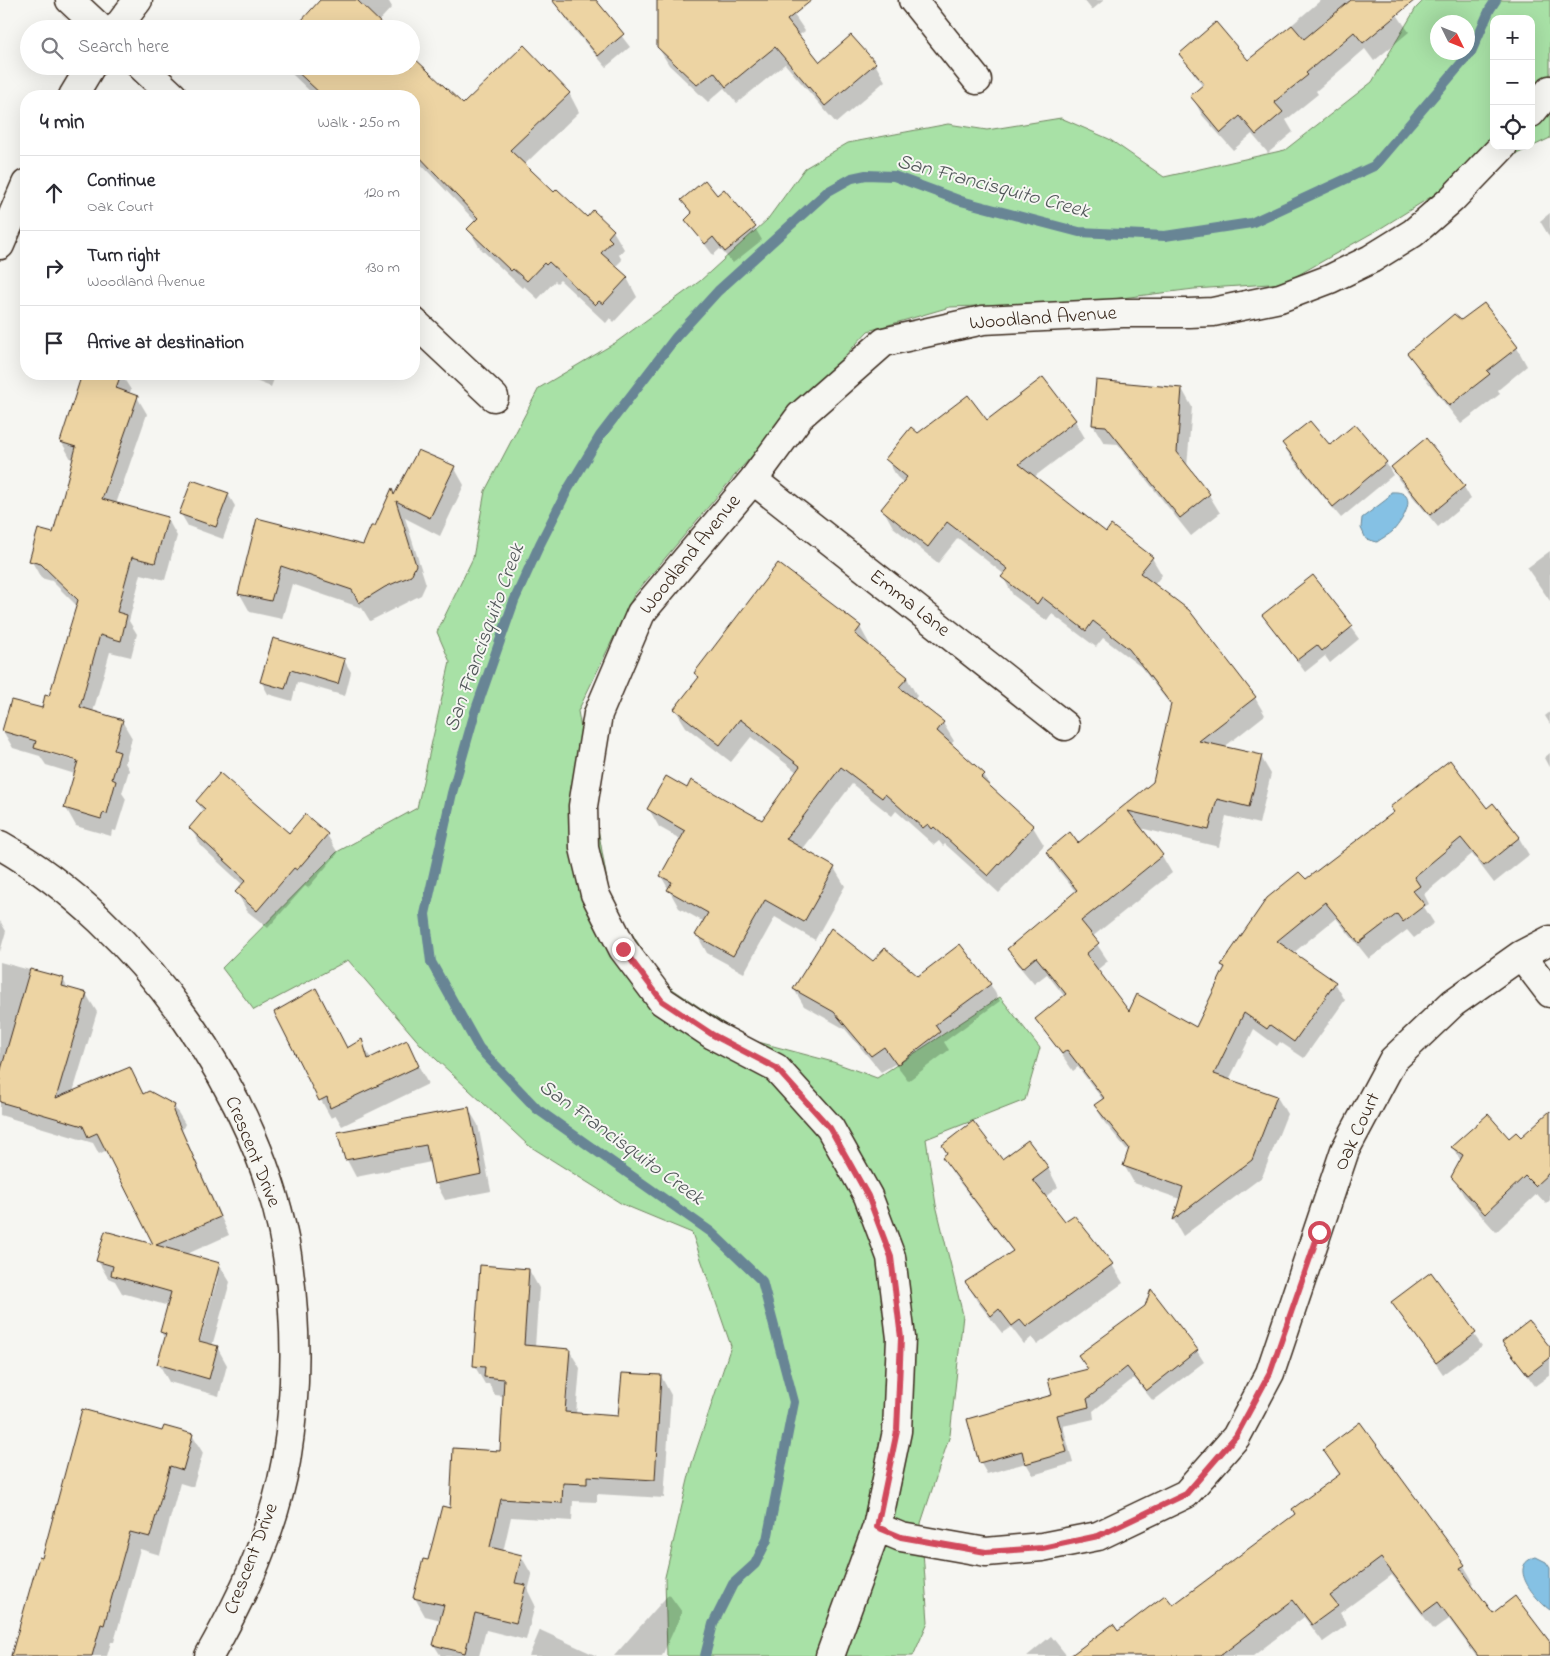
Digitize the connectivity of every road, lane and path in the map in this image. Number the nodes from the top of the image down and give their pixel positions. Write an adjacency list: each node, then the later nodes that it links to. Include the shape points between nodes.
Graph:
1 (70, 0): 4 (street)
2 (138, 0): 5 (street)
3 (913, 0): 8 (street)
4 (91, 20)
5 (123, 20)
6 (86, 75): 9 (street)
7 (151, 75): 10 (street)
8 (977, 80)
9 (77, 90)
10 (167, 90)
11 (1550, 90): 12 (street)
12 (1535, 108)
13 (1499, 150): 18 (street, Woodland Avenue, via 1452,200 1413,233 1330,280 1280,298 1197,313 983,320 884,342 800,416)
14 (20, 198): 15 (street)
15 (0, 245)
16 (420, 328): 17 (street)
17 (494, 397)
18 (753, 480): 19 (street, Emma Lane); 24 (street, Woodland Avenue, via 641,613 598,714 583,806 584,848 595,894 623,949 662,1001 713,1035 776,1068 830,1128 868,1196 891,1257 901,1338 897,1431)
19 (1065, 726)
20 (0, 845): 25 (street, Crescent Drive, via 77,898 128,947 175,1003 214,1063 270,1186 286,1254 294,1321 294,1392 285,1462 268,1530 243,1596)
21 (1550, 940): 22 (street, Oak Court)
22 (1521, 955): 23 (street); 24 (street, Oak Court, via 1453,1003 1393,1060 1345,1150 1270,1373 1236,1436 1186,1494 1098,1536 1042,1548 986,1552 901,1537)
23 (1550, 993)
24 (877, 1527): 26 (street, Woodland Avenue)
25 (209, 1656)
26 (830, 1656)

